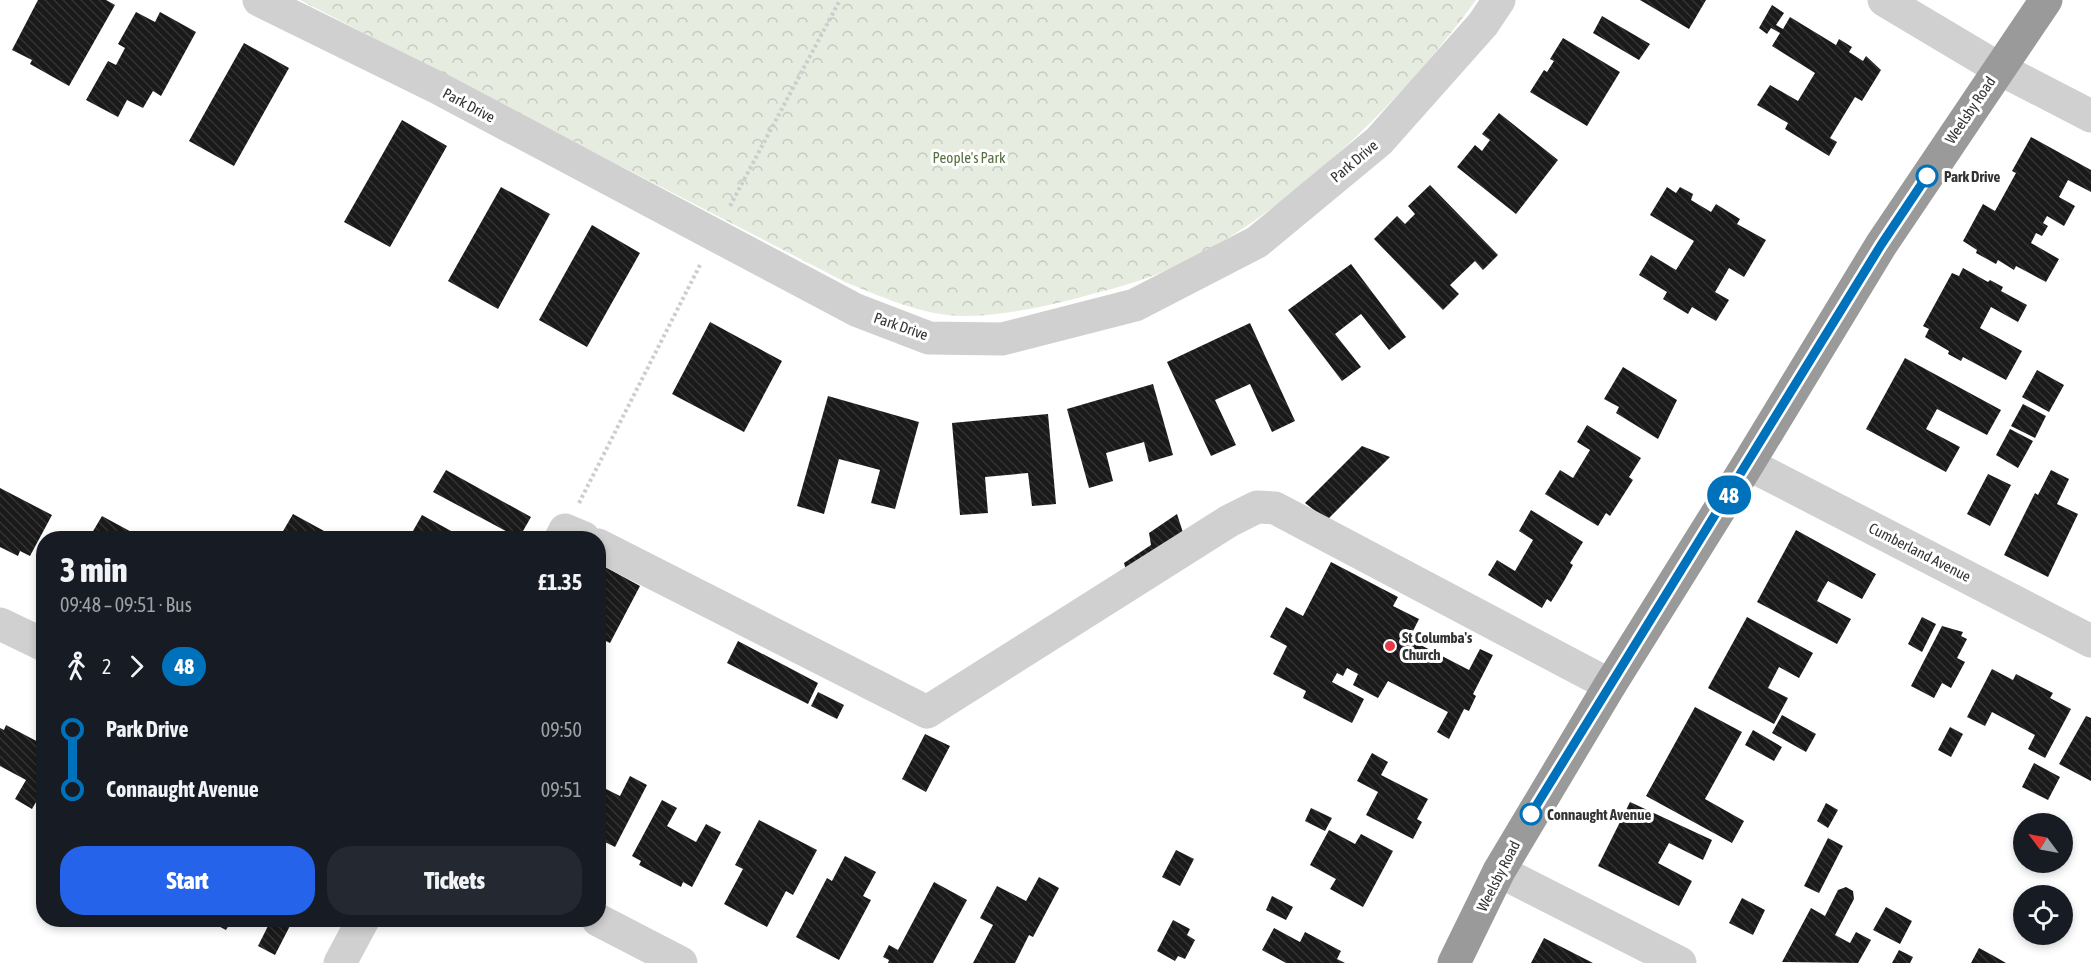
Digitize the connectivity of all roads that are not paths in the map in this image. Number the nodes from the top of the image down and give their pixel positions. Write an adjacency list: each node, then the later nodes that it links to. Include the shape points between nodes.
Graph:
1 (259, 0): 2 (street, Park Drive, via 438,88 856,310 929,338 1002,339 1135,305 1257,242 1379,141 1483,24)
2 (1499, 0)
3 (1884, 0): 5 (street)
4 (2046, 0): 5 (highway, Weelsby Road)
5 (1998, 68): 6 (street); 7 (highway, Weelsby Road, via 1881,245)
6 (2091, 117)
7 (1749, 464): 11 (street, Cumberland Avenue); 12 (highway, Weelsby Road)
8 (606, 549): 12 (street, via 927,712 1229,521 1257,507 1275,508)
9 (0, 624): 10 (street)
10 (36, 641)
11 (2091, 641)
12 (1610, 684): 13 (highway, Weelsby Road)
13 (1499, 871): 18 (highway, Weelsby Road); 19 (street)
14 (606, 924): 17 (street)
15 (359, 927): 16 (street)
16 (340, 963)
17 (681, 963)
18 (1454, 963)
19 (1680, 963)

